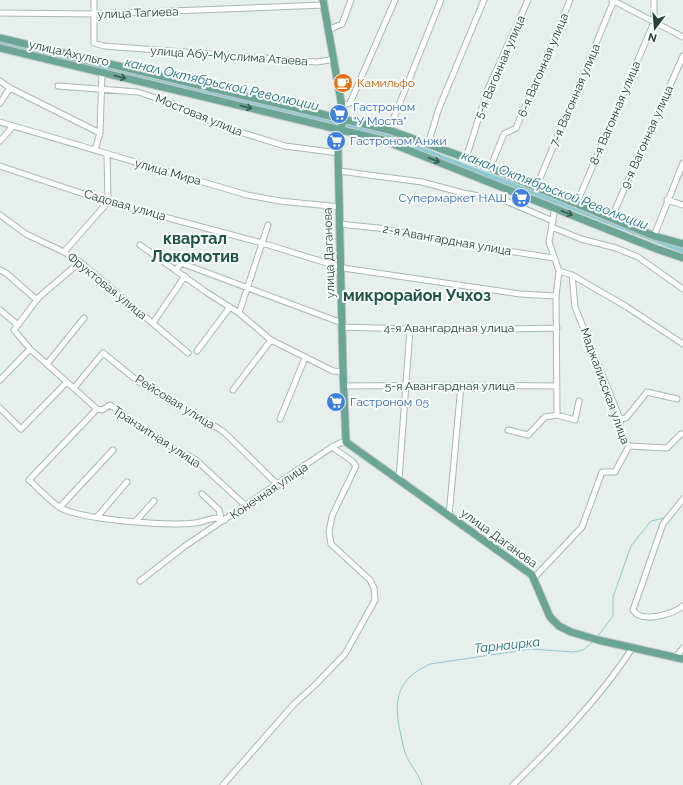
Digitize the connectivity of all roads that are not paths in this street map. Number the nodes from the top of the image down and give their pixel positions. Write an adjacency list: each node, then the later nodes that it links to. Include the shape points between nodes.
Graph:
1 (94, 0): 12 (street, улица Абу-Муслима Атаева)
2 (351, 0): 14 (street, via 342,24)
3 (395, 0): 26 (street, via 358,87 350,103)
4 (441, 0): 31 (street)
5 (484, 0): 34 (street, via 439,108)
6 (528, 0): 38 (street, 5-я Вагонная улица, via 488,89)
7 (570, 0): 41 (street, 6-я Вагонная улица, via 516,128 504,134)
8 (654, 0): 13 (street)
9 (613, 1): 13 (street); 43 (street, 7-я Вагонная улица)
10 (324, 2): 12 (street, улица Тагиева); 14 (main road, улица Даганова)
11 (0, 13): 12 (street, улица Тагиева)
12 (95, 14): 19 (street, улица Абу-Муслима Атаева, via 94,43 104,46 317,62)
13 (654, 22): 15 (street); 46 (street, 8-я Вагонная улица)
14 (329, 30): 19 (main road, улица Даганова)
15 (683, 37)
16 (0, 38): 27 (main road)
17 (0, 48): 20 (main road, улица Ахульго)
18 (683, 56): 51 (street, 9-я Вагонная улица)
19 (335, 59): 26 (main road, улица Даганова)
20 (102, 72): 24 (street); 30 (main road, улица Ахульго, one-way to 30)
21 (0, 81): 23 (street)
22 (58, 86): 24 (street, Мостовая улица)
23 (10, 88): 25 (street); 32 (street)
24 (101, 90): 32 (street); 36 (street, Мостовая улица, via 147,94 227,128 285,146)
25 (0, 103)
26 (343, 105): 27 (main road, улица Даганова)
27 (345, 118): 30 (main road, улица Даганова); 31 (main road)
28 (0, 122): 29 (street, улица Мира)
29 (13, 126): 33 (street); 35 (street, улица Мира)
30 (342, 130): 36 (main road, улица Даганова); 49 (main road, улица Ахульго, one-way to 49, via 383,140)
31 (389, 130): 34 (main road)
32 (100, 133): 35 (street)
33 (0, 140)
34 (428, 144): 38 (main road)
35 (95, 150): 37 (street, улица Мира)
36 (339, 153): 42 (main road, улица Даганова)
37 (107, 154): 45 (street); 48 (street, улица Мира, via 247,195)
38 (466, 158): 41 (main road)
39 (683, 163): 44 (street)
40 (0, 166): 45 (street, Садовая улица)
41 (490, 168): 43 (main road)
42 (340, 171): 48 (main road, улица Даганова); 53 (street, via 422,182 506,201)
43 (536, 188): 46 (main road)
44 (667, 200): 47 (street); 55 (street)
45 (108, 202): 56 (street, Садовая улица); 59 (street)
46 (576, 204): 51 (main road)
47 (683, 205)
48 (339, 207): 52 (main road, улица Даганова)
49 (555, 207): 53 (street); 61 (main road, улица Ахульго, one-way to 61)
50 (0, 215): 59 (street, Фруктовая улица, via 26,234)
51 (611, 218): 55 (main road)
52 (340, 224): 60 (street, 2-я Авангардная улица, via 378,228); 63 (main road, улица Даганова)
53 (552, 224): 60 (street, via 549,242); 70 (street, via 581,239 638,257)
54 (268, 225): 56 (street)
55 (654, 236): 57 (main road)
56 (262, 243): 63 (street, Садовая улица); 69 (street)
57 (683, 244)
58 (140, 245): 65 (street)
59 (64, 252): 62 (street, Фруктовая улица)
60 (554, 258): 66 (street)
61 (683, 258)
62 (80, 262): 72 (street); 77 (street, Фруктовая улица)
63 (342, 267): 71 (street, Садовая улица, via 520,294); 79 (main road, улица Даганова)
64 (0, 270): 72 (street)
65 (176, 270): 68 (street); 69 (street, 4-я Авангардная улица, via 181,262)
66 (559, 271): 67 (street); 71 (street)
67 (572, 275): 83 (street); 104 (street, Маджалисская улица, via 575,307)
68 (185, 276): 73 (street); 77 (street)
69 (248, 288): 75 (street); 79 (street, 4-я Авангардная улица)
70 (683, 289)
71 (556, 296): 80 (street)
72 (37, 300): 78 (street)
73 (230, 306): 75 (street); 85 (street)
74 (0, 310): 78 (street)
75 (239, 313): 82 (street)
76 (84, 318): 88 (street)
77 (153, 323): 86 (street, Фруктовая улица)
78 (18, 325): 84 (street, Транзитная улица, via 14,330)
79 (342, 325): 81 (street, 4-я Авангардная улица); 89 (main road, улица Даганова)
80 (557, 328): 81 (street, 4-я Авангардная улица); 95 (street)
81 (410, 329): 92 (street)
82 (271, 340): 87 (street); 97 (street)
83 (683, 344)
84 (30, 349): 88 (street, Транзитная улица); 90 (street)
85 (197, 351)
86 (188, 353)
87 (305, 358): 89 (street, via 333,371); 103 (street)
88 (46, 364): 91 (street, Транзитная улица)
89 (343, 372): 94 (main road, улица Даганова)
90 (1, 376)
91 (67, 382): 96 (street, Транзитная улица); 100 (street, via 21,429)
92 (406, 385): 93 (street, 5-я Авангардная улица); 94 (street, 5-я Авангардная улица); 111 (street)
93 (462, 385): 95 (street, 5-я Авангардная улица); 119 (street)
94 (344, 386): 107 (main road, улица Даганова)
95 (557, 386): 102 (street)
96 (74, 388): 101 (street, Транзитная улица); 113 (street, Рейсовая улица, via 103,353 139,382 224,432)
97 (233, 390)
98 (677, 399): 104 (street, via 646,392 626,418)
99 (579, 401): 102 (street, via 574,420)
100 (0, 408)
101 (96, 409): 117 (street, Транзитная улица, via 102,410 110,405 163,442 196,460); 118 (street, Конечная улица, via 29,480)
102 (557, 415): 105 (street, via 545,417 528,435)
103 (280, 419)
104 (620, 419): 108 (street, Маджалисская улица, via 621,436)
105 (508, 430)
106 (681, 434): 108 (street, via 667,448)
107 (347, 442): 109 (street, Конечная улица); 111 (main road, улица Даганова)
108 (629, 446): 123 (street, Маджалисская улица, via 615,472 602,472 582,527)
109 (332, 447): 113 (street, Конечная улица); 129 (street, via 356,466 332,516 329,532 331,544 370,580 375,600 345,654 294,704)
110 (113, 450): 118 (street)
111 (399, 479): 119 (main road, улица Даганова)
112 (127, 482): 120 (street)
113 (278, 485): 117 (street, Конечная улица)
114 (202, 494): 121 (street, via 219,510)
115 (683, 499): 125 (street, via 663,524 633,610 640,616 650,616 661,615)
116 (154, 501): 122 (street)
117 (246, 506): 121 (street, Конечная улица)
118 (60, 507): 120 (street, Конечная улица)
119 (449, 515): 123 (main road, улица Даганова)
120 (97, 517): 122 (street, Конечная улица)
121 (223, 519): 122 (street, Конечная улица, via 195,523); 124 (street)
122 (135, 522)
123 (534, 578): 126 (main road, улица Даганова, via 550,617 559,626 571,632)
124 (140, 581)
125 (683, 606)
126 (633, 648): 128 (main road, улица Даганова); 130 (street, via 617,673)
127 (683, 648): 128 (street)
128 (679, 658)
129 (223, 785)
130 (514, 785)

